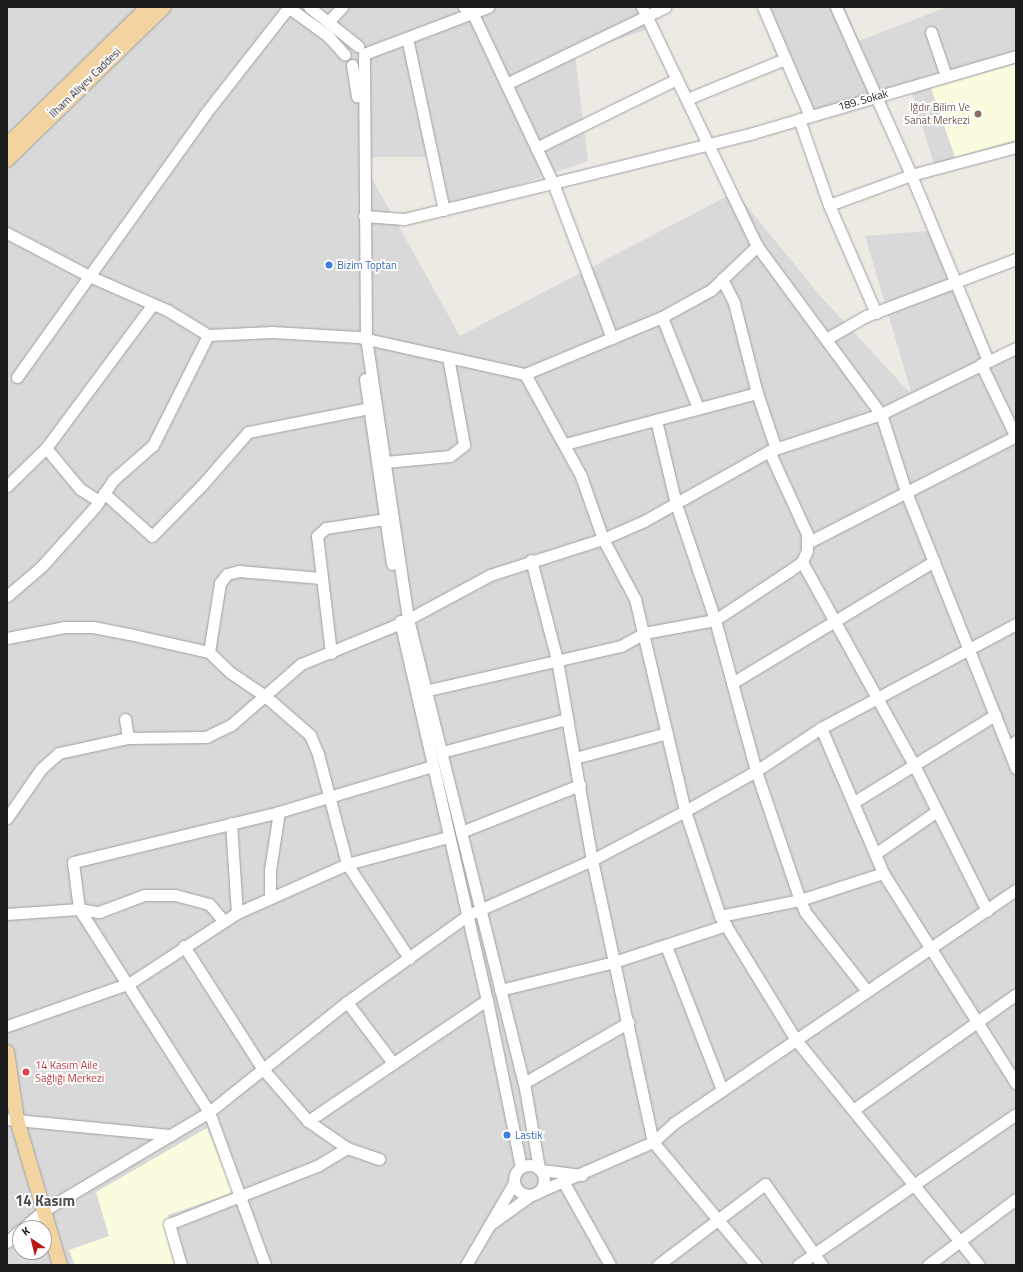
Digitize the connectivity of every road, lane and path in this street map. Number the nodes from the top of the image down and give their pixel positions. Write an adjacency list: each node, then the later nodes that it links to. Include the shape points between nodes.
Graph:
1 (148, 7): 29 (main road, İlham Aliyev Caddesi)
2 (164, 7): 32 (main road, İlham Aliyev Caddesi)
3 (289, 7): 17 (street, via 328,36); 41 (street, via 205,114)
4 (309, 7): 13 (street)
5 (342, 7): 13 (street)
6 (464, 7): 12 (street)
7 (488, 7): 12 (street)
8 (665, 7): 11 (street)
9 (763, 7): 19 (street)
10 (836, 7): 24 (street)
11 (644, 12): 22 (street); 23 (street)
12 (472, 14): 15 (street); 23 (street)
13 (328, 22): 16 (street)
14 (931, 32): 21 (street)
15 (407, 38): 16 (street); 36 (street)
16 (362, 52): 17 (street, via 349,48); 20 (street, via 361,63); 37 (street)
17 (345, 55): 20 (street)
18 (1016, 56): 21 (street, 189. Sokak)
19 (785, 59): 25 (street); 26 (street)
20 (352, 65): 48 (street, via 357,85)
21 (946, 76): 24 (street, 189. Sokak)
22 (677, 79): 25 (street); 31 (street)
23 (506, 84): 31 (street)
24 (877, 96): 26 (street, 189. Sokak); 33 (street)
25 (687, 99): 28 (street)
26 (810, 116): 27 (street, 189. Sokak)
27 (799, 119): 28 (street, 189. Sokak); 35 (street)
28 (710, 143): 34 (street, 189. Sokak); 39 (street)
29 (7, 145)
30 (1016, 147): 33 (street)
31 (536, 148): 34 (street)
32 (7, 160)
33 (911, 175): 35 (street); 43 (street)
34 (553, 183): 36 (street, 189. Sokak); 49 (street)
35 (828, 205): 45 (street)
36 (444, 210): 37 (street, 189. Sokak, via 404,219)
37 (364, 216): 48 (street)
38 (7, 233): 41 (street)
39 (756, 246): 42 (street); 50 (street)
40 (1016, 260): 43 (street)
41 (89, 276): 44 (street); 55 (street)
42 (722, 279): 46 (street, via 711,290); 56 (street, via 734,303)
43 (956, 283): 45 (street); 53 (street)
44 (153, 304): 47 (street); 63 (street)
45 (876, 313): 50 (street)
46 (662, 317): 49 (street); 58 (street)
47 (208, 335): 48 (street, via 272,332); 68 (street, via 161,434 113,480)
48 (362, 337): 52 (street); 57 (street); 65 (street)
49 (612, 338): 54 (street)
50 (826, 339): 59 (street)
51 (1016, 348): 53 (street)
52 (448, 357): 54 (street); 65 (street, via 464,445 450,456)
53 (985, 362): 59 (street); 61 (street)
54 (525, 374): 62 (street)
55 (17, 377)
56 (757, 393): 58 (street); 64 (street)
57 (369, 408): 68 (street, via 248,432 202,485 152,536); 70 (street)
58 (698, 408): 60 (street)
59 (881, 414): 64 (street); 67 (street)
60 (656, 420): 62 (street); 69 (street)
61 (1016, 436): 67 (street)
62 (565, 444): 71 (street, via 590,498)
63 (46, 448): 66 (street); 68 (street, via 80,489)
64 (773, 450): 69 (street); 72 (street, via 794,500)
65 (385, 462): 79 (street)
66 (7, 486)
67 (906, 492): 72 (street); 74 (street)
68 (102, 497): 77 (street, via 42,566)
69 (676, 504): 71 (street); 78 (street)
70 (386, 519): 76 (street, via 320,531 317,536); 79 (street)
71 (603, 540): 73 (street); 82 (street, via 635,599)
72 (807, 543): 75 (street)
73 (531, 560): 79 (street, via 490,575); 87 (street)
74 (934, 561): 80 (street); 84 (street)
75 (802, 562): 78 (street); 80 (street)
76 (321, 578): 85 (street, via 239,571 227,574 220,583); 86 (street)
77 (7, 596)
78 (715, 620): 82 (street); 88 (street)
79 (404, 621): 86 (street); 89 (street)
80 (834, 622): 88 (street); 91 (street)
81 (1016, 624): 84 (street)
82 (644, 633): 87 (street, via 621,646); 96 (street)
83 (7, 638): 85 (street, via 93,626)
84 (969, 649): 91 (street); 92 (street)
85 (209, 652): 90 (street, via 231,673)
86 (331, 653): 90 (street, via 301,664)
87 (557, 660): 89 (street); 94 (street)
88 (732, 683): 104 (street)
89 (421, 691): 99 (street); 102 (street)
90 (264, 695): 97 (street, via 231,725 206,737); 106 (street, via 310,735)
91 (878, 698): 95 (street); 101 (street)
92 (996, 715): 98 (street); 101 (street)
93 (125, 719): 97 (street)
94 (567, 719): 99 (street); 100 (street)
95 (821, 728): 104 (street); 107 (street)
96 (667, 733): 100 (street); 108 (street)
97 (128, 738): 111 (street, via 59,753 41,769)
98 (1012, 744): 103 (street)
99 (442, 752): 113 (street)
100 (575, 758): 105 (street)
101 (914, 765): 107 (street); 109 (street)
102 (432, 766): 106 (street); 114 (street)
103 (1016, 768)
104 (756, 771): 108 (street); 121 (street)
105 (580, 785): 113 (street); 116 (street)
106 (330, 797): 110 (street); 117 (street)
107 (854, 802): 115 (street)
108 (685, 811): 116 (street); 129 (street)
109 (937, 811): 115 (street); 124 (street)
110 (279, 812): 112 (street); 120 (street, via 270,870)
111 (7, 818)
112 (231, 823): 122 (street, via 73,862); 125 (street)
113 (461, 832): 123 (street)
114 (448, 838): 117 (street); 127 (street)
115 (875, 854): 118 (street)
116 (592, 860): 123 (street); 134 (street)
117 (347, 864): 120 (street); 133 (street)
118 (883, 873): 121 (street); 132 (street)
119 (1016, 890): 124 (street)
120 (270, 898): 125 (street)
121 (800, 900): 129 (street); 137 (street, via 805,912)
122 (79, 909): 126 (street); 128 (street, via 99,912 144,894 175,894 209,904); 135 (street)
123 (479, 909): 127 (street); 136 (street)
124 (987, 911): 132 (street)
125 (237, 913): 128 (street)
126 (7, 914)
127 (468, 915): 133 (street); 139 (street)
128 (224, 921): 130 (street)
129 (723, 921): 131 (street); 144 (street)
130 (184, 946): 135 (street); 147 (street)
131 (666, 946): 134 (street); 150 (street)
132 (929, 949): 137 (street); 142 (street)
133 (409, 958): 140 (street)
134 (614, 962): 136 (street); 141 (street)
135 (130, 983): 143 (street); 152 (street)
136 (500, 990): 148 (street)
137 (867, 991): 144 (street)
138 (1016, 994): 142 (street)
139 (487, 1000): 146 (street); 160 (street)
140 (347, 1002): 146 (street); 147 (street)
141 (629, 1022): 148 (street); 157 (street)
142 (974, 1022): 149 (street); 151 (street)
143 (7, 1026)
144 (796, 1040): 150 (street); 151 (street)
145 (7, 1052): 154 (main road)
146 (393, 1063): 155 (street)
147 (262, 1068): 152 (street); 155 (street)
148 (524, 1083): 161 (street)
149 (1016, 1083)
150 (722, 1090): 157 (street)
151 (853, 1110): 165 (street)
152 (209, 1112): 156 (street); 167 (street)
153 (1016, 1114): 165 (street)
154 (12, 1119): 156 (street); 169 (main road)
155 (308, 1121): 158 (street)
156 (171, 1135): 169 (street)
157 (653, 1142): 162 (street); 170 (street)
158 (347, 1148): 159 (street); 167 (street, via 317,1166)
159 (379, 1159)
160 (521, 1167): 161 (street, via 530,1165); 163 (street)
161 (540, 1169): 162 (street); 166 (street, via 544,1183)
162 (585, 1175): 164 (street)
163 (514, 1182): 166 (street, via 519,1191); 172 (street)
164 (564, 1183): 166 (street); 179 (street)
165 (914, 1185): 173 (street); 174 (street)
166 (533, 1194): 172 (street)
167 (238, 1198): 176 (street, via 169,1224); 177 (street)
168 (1016, 1199): 173 (street)
169 (43, 1211): 171 (street); 175 (main road)
170 (717, 1217): 174 (street, via 765,1184); 180 (street); 181 (street)
171 (32, 1220)
172 (488, 1226): 178 (street)
173 (960, 1241): 184 (street); 185 (street)
174 (813, 1253): 182 (street); 183 (street)
175 (60, 1265)
176 (181, 1265)
177 (265, 1265)
178 (466, 1265)
179 (610, 1265)
180 (658, 1265)
181 (756, 1265)
182 (798, 1265)
183 (822, 1265)
184 (928, 1265)
185 (979, 1265)

